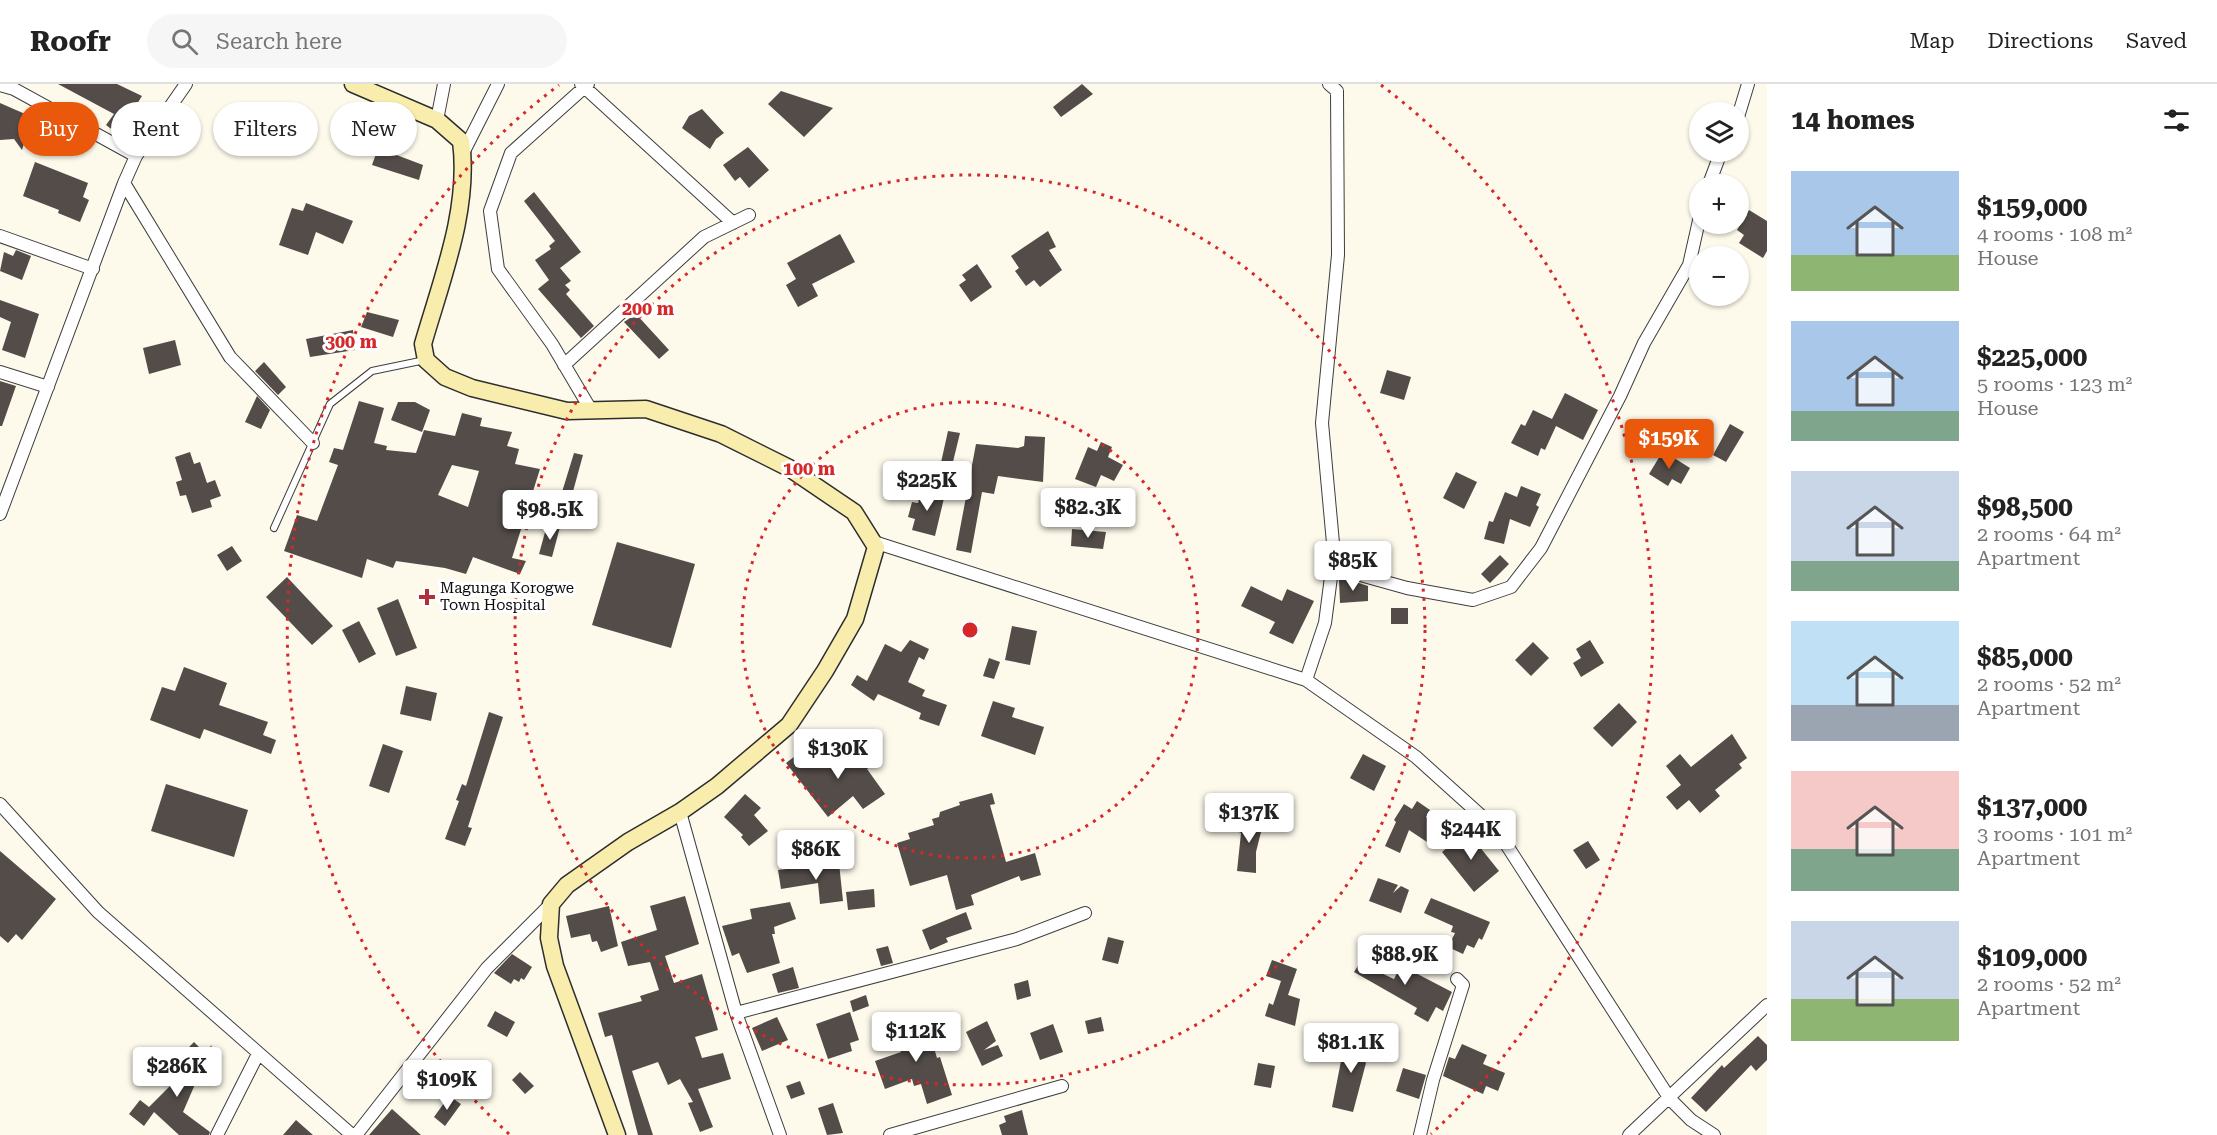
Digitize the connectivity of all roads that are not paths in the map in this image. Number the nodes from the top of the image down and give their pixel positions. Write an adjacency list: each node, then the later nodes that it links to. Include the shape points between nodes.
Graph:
1 (186, 84): 9 (street)
2 (353, 84): 11 (street)
3 (444, 84): 11 (street)
4 (498, 84): 13 (street)
5 (1329, 84): 30 (street, via 1337,91 1338,255 1322,423)
6 (1748, 84): 10 (street)
7 (0, 85): 12 (street)
8 (584, 85): 17 (street); 22 (street, via 511,153 490,212 498,269)
9 (174, 102)
10 (1743, 102)
11 (437, 120): 13 (street, via 461,141)
12 (111, 142)
13 (463, 153): 21 (street, via 465,172 456,230 423,344)
14 (136, 156): 15 (street)
15 (124, 183): 20 (street); 26 (street, via 230,357)
16 (749, 215): 17 (street)
17 (733, 223): 22 (street, via 704,237)
18 (1696, 234): 30 (street, via 1689,265 1644,343 1541,548 1511,587 1473,600 1407,588)
19 (0, 236): 20 (street)
20 (93, 269): 24 (street)
21 (426, 360): 25 (street, via 445,376 472,388 567,411); 26 (lane, via 372,371 330,404)
22 (564, 365): 25 (street)
23 (0, 372): 24 (street)
24 (48, 387): 27 (street)
25 (591, 410): 29 (street, via 646,409 722,434 789,468 854,512)
26 (313, 442): 28 (lane)
27 (0, 514)
28 (274, 528)
29 (876, 547): 31 (street, via 877,543); 33 (street, via 855,619 789,725)
30 (1332, 567): 31 (street, via 1324,623)
31 (1306, 680): 41 (street, via 1416,757 1497,830)
32 (0, 804): 39 (street, via 98,912)
33 (680, 812): 34 (street, via 567,885); 38 (street)
34 (551, 904): 43 (street, via 487,968); 44 (street, via 549,938 555,966)
35 (1085, 913): 38 (street, via 1017,939)
36 (1457, 979): 47 (street, via 1463,985)
37 (1767, 1005): 41 (street)
38 (735, 1013): 45 (street)
39 (258, 1054): 42 (street); 43 (street)
40 (1062, 1086): 46 (street)
41 (1670, 1099): 48 (street); 49 (street)
42 (217, 1135)
43 (354, 1135)
44 (617, 1135)
45 (780, 1135)
46 (890, 1135)
47 (1420, 1135)
48 (1629, 1135)
49 (1714, 1135)

